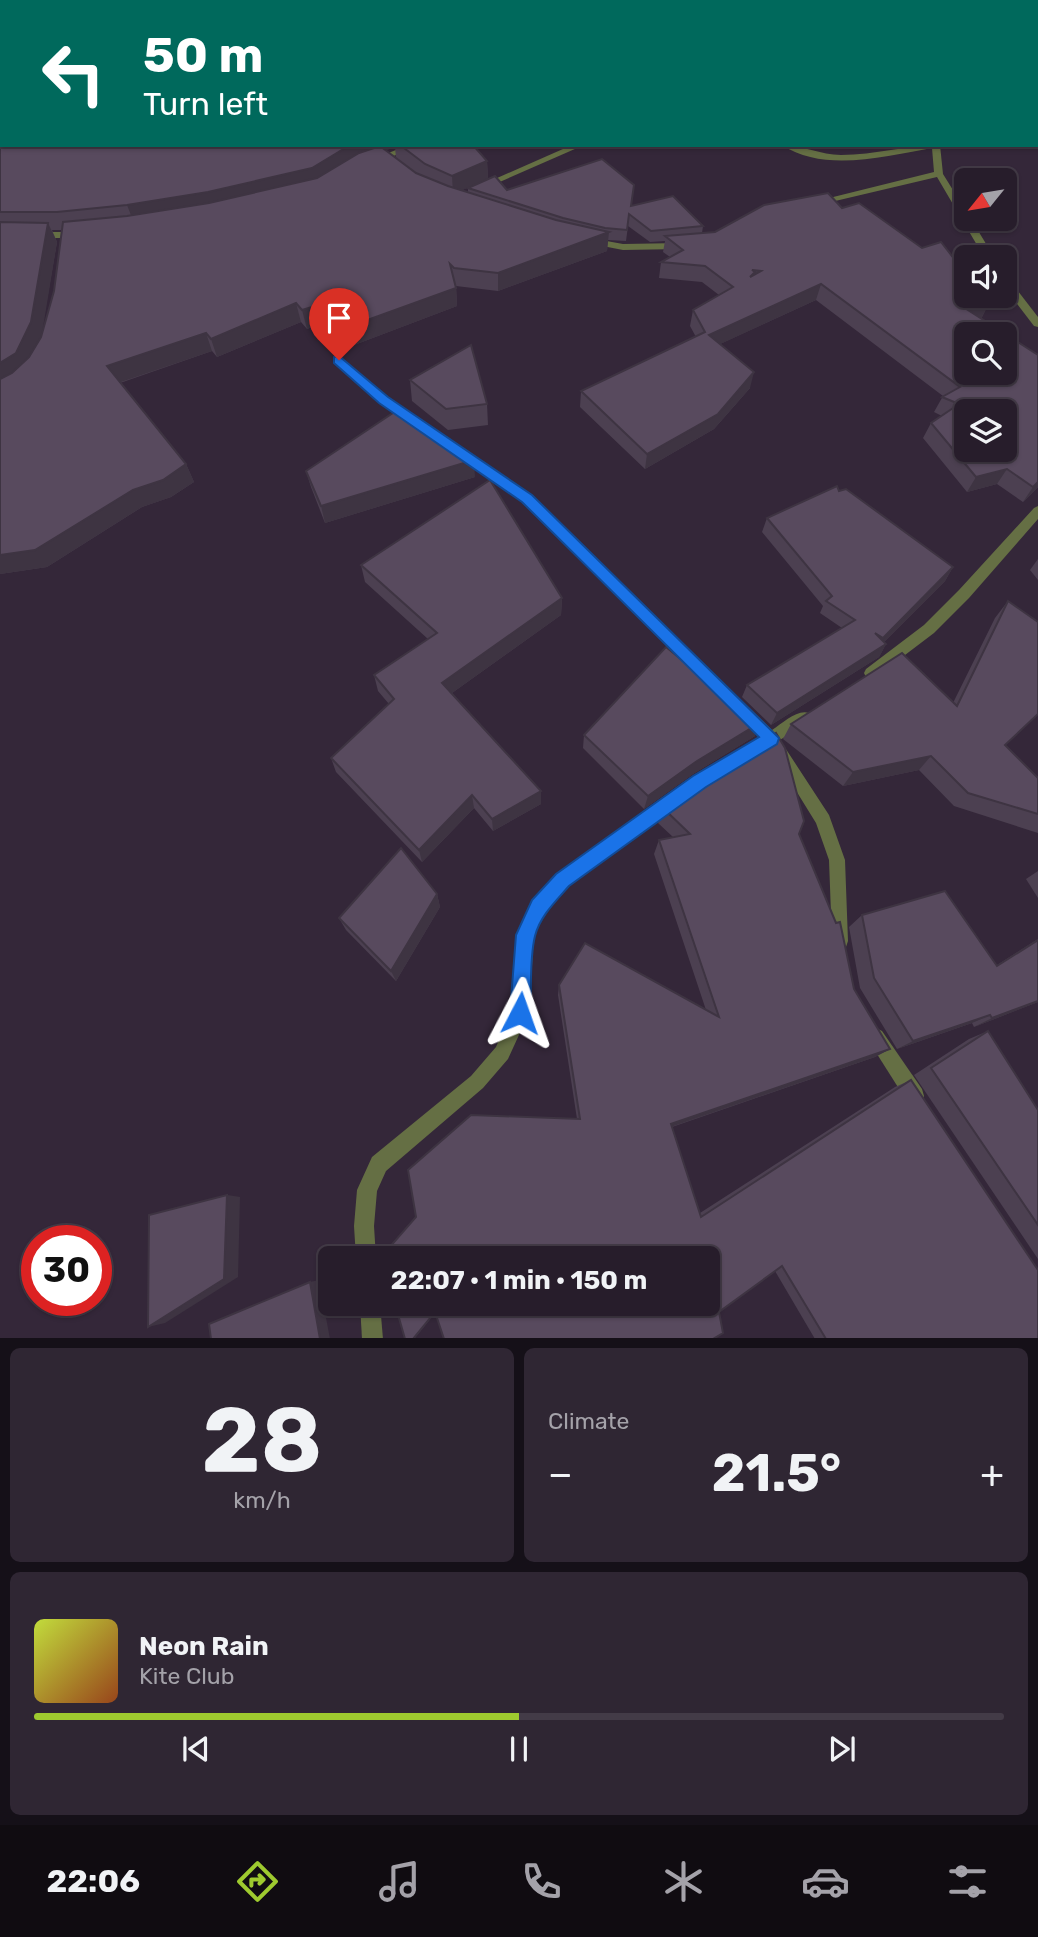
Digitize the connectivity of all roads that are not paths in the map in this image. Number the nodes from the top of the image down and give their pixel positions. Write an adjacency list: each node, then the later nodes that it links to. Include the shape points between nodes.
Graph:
1 (413, 147): 6 (street, via 388,160)
2 (575, 147): 8 (street)
3 (790, 147): 4 (street, via 842,158)
4 (920, 147)
5 (934, 147): 7 (street)
6 (358, 167)
7 (939, 174): 9 (street); 15 (street)
8 (477, 189)
9 (805, 205)
10 (92, 233): 12 (street)
11 (0, 235): 12 (street)
12 (65, 236): 16 (street)
13 (582, 239): 14 (street, via 623,247)
14 (695, 245)
15 (982, 245)
16 (63, 249)
17 (1017, 297): 18 (street)
18 (1038, 324)
19 (339, 360): 23 (street, via 383,400 527,499)
20 (1038, 511): 21 (street, via 929,629)
21 (861, 680)
22 (816, 709): 23 (street)
23 (771, 738): 24 (street, via 823,820 837,860); 27 (street, via 699,781 563,880 539,906 526,935 520,1013 502,1053 477,1082 379,1164 367,1190)
24 (844, 959)
25 (870, 1027): 26 (street)
26 (923, 1108)
27 (365, 1246)
28 (371, 1316): 29 (street)
29 (373, 1338)

